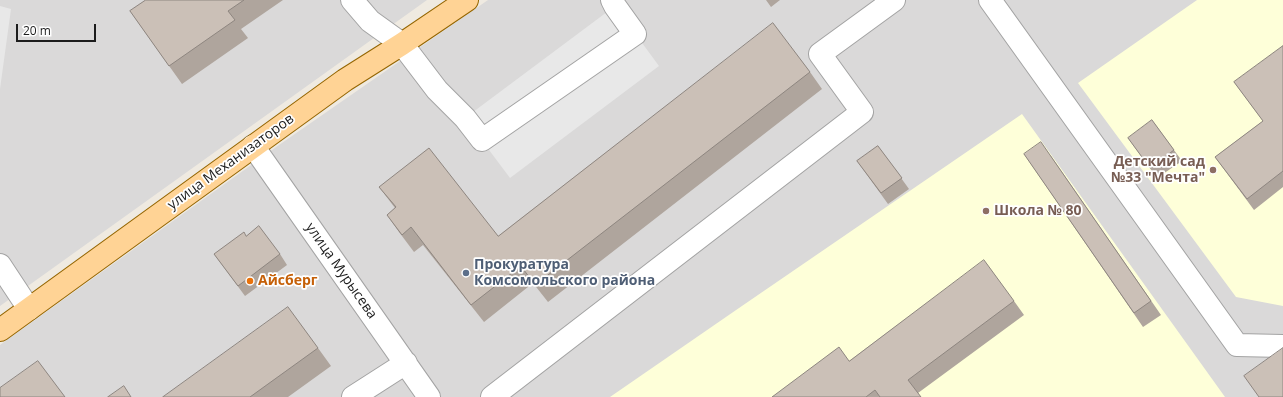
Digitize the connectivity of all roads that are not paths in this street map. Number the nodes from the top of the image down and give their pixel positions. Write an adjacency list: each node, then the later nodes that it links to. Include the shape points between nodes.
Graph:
1 (352, 0): 6 (street, via 370,21)
2 (467, 0): 6 (main road, улица Механизаторов)
3 (612, 0): 6 (street, via 635,34 482,140 465,118 437,90)
4 (894, 0): 15 (street, via 820,54 862,112)
5 (990, 0): 11 (street, via 1237,345)
6 (402, 44): 7 (main road, улица Механизаторов, via 345,80)
7 (253, 146): 9 (main road, улица Механизаторов); 12 (street, улица Мурысева)
8 (0, 265): 9 (street)
9 (29, 309): 10 (main road, улица Механизаторов)
10 (0, 330)
11 (1283, 346)
12 (406, 363): 13 (street); 14 (street, улица Мурысева)
13 (353, 397)
14 (429, 397)
15 (492, 397)

